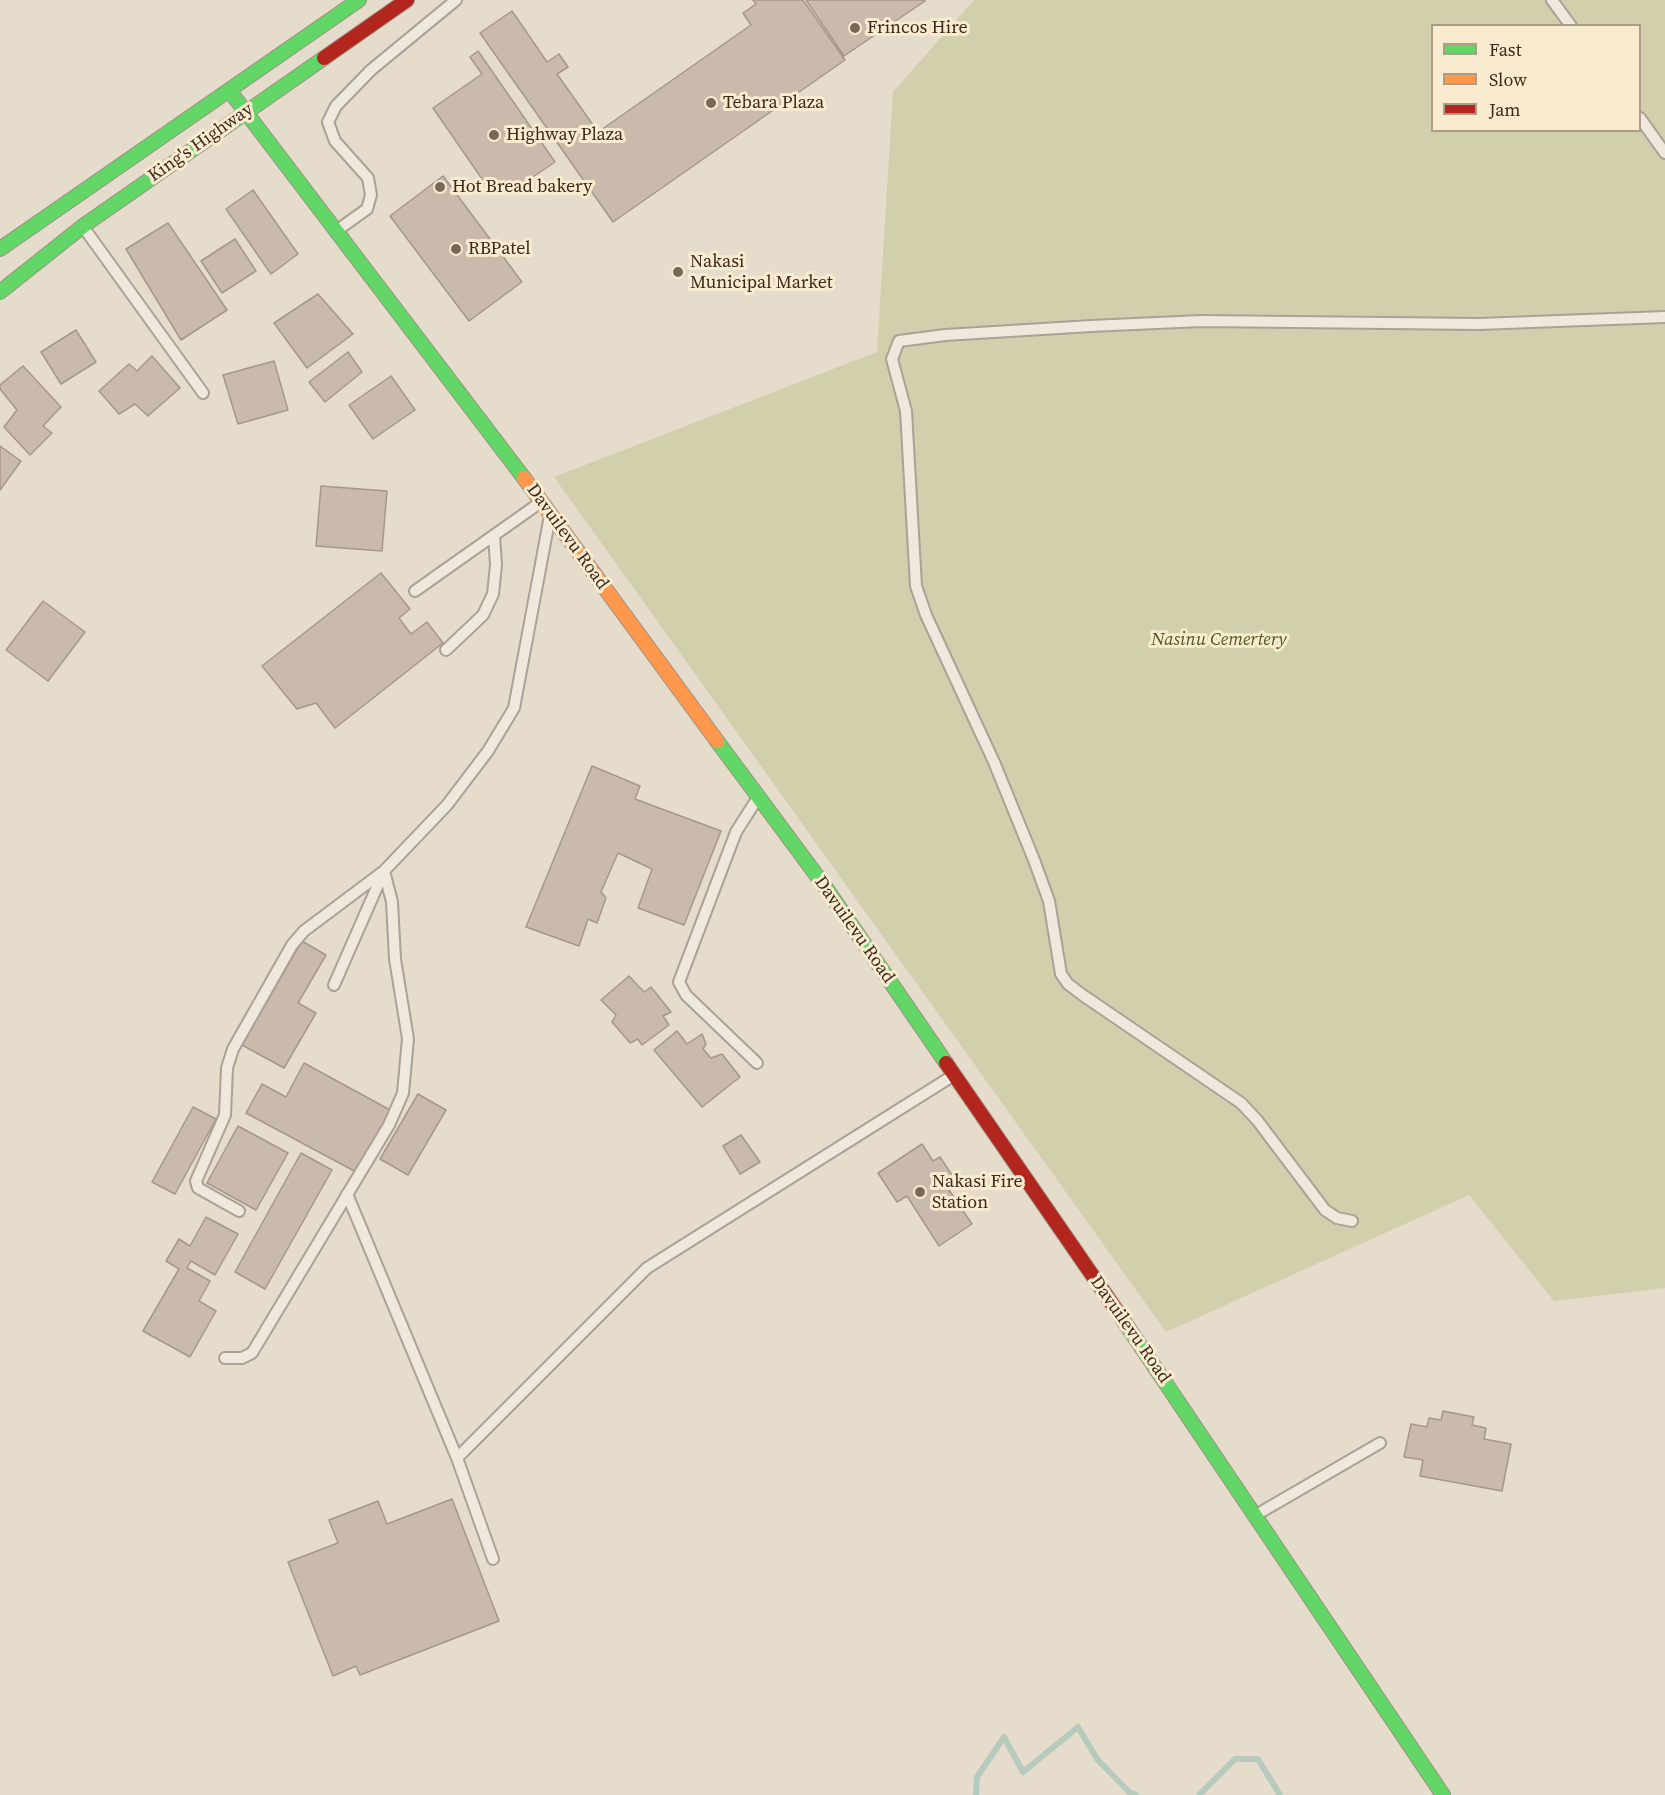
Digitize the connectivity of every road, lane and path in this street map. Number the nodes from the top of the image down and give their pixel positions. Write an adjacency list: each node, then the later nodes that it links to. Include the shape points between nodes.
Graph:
1 (359, 0): 6 (main road, King's Highway)
2 (407, 0): 7 (main road, King's Highway)
3 (456, 0): 11 (lane, via 371,70 336,106 328,122 335,141 368,178 371,195 367,209)
4 (1552, 0): 5 (lane)
5 (1569, 24)
6 (229, 90): 7 (main road, Davuilevu Road); 12 (main road, King's Highway)
7 (245, 112): 10 (main road, King's Highway); 11 (main road, Davuilevu Road)
8 (1641, 119): 9 (lane)
9 (1665, 153)
10 (83, 226): 13 (main road, King's Highway); 15 (lane)
11 (336, 231): 16 (main road, Davuilevu Road)
12 (0, 249)
13 (0, 292)
14 (1665, 317): 28 (lane, via 1479,324 1222,320 1113,325 899,341 892,359 907,420 916,586 1034,860 1049,901 1061,974 1084,996 1240,1103 1325,1210)
15 (203, 393)
16 (541, 502): 17 (main road, Davuilevu Road); 18 (lane)
17 (550, 514): 21 (main road, Davuilevu Road); 22 (lane, via 514,708 447,806)
18 (494, 535): 19 (lane); 20 (lane, via 493,594 483,615)
19 (416, 591)
20 (446, 650)
21 (758, 796): 24 (lane, via 736,832 679,982 686,995); 25 (main road, Davuilevu Road)
22 (384, 872): 23 (lane); 26 (lane, via 392,902 395,959 408,1039 406,1077 397,1110); 27 (lane, via 292,945 233,1049 226,1068 225,1115 196,1181 198,1188)
23 (334, 985)
24 (757, 1063)
25 (954, 1074): 31 (lane, via 647,1268); 32 (main road, Davuilevu Road)
26 (347, 1194): 29 (lane, via 252,1353 242,1358); 31 (lane)
27 (239, 1211)
28 (1352, 1221)
29 (225, 1358)
30 (1380, 1443): 32 (lane)
31 (457, 1458): 33 (lane)
32 (1256, 1516): 34 (main road, Davuilevu Road)
33 (493, 1559)
34 (1443, 1795)

